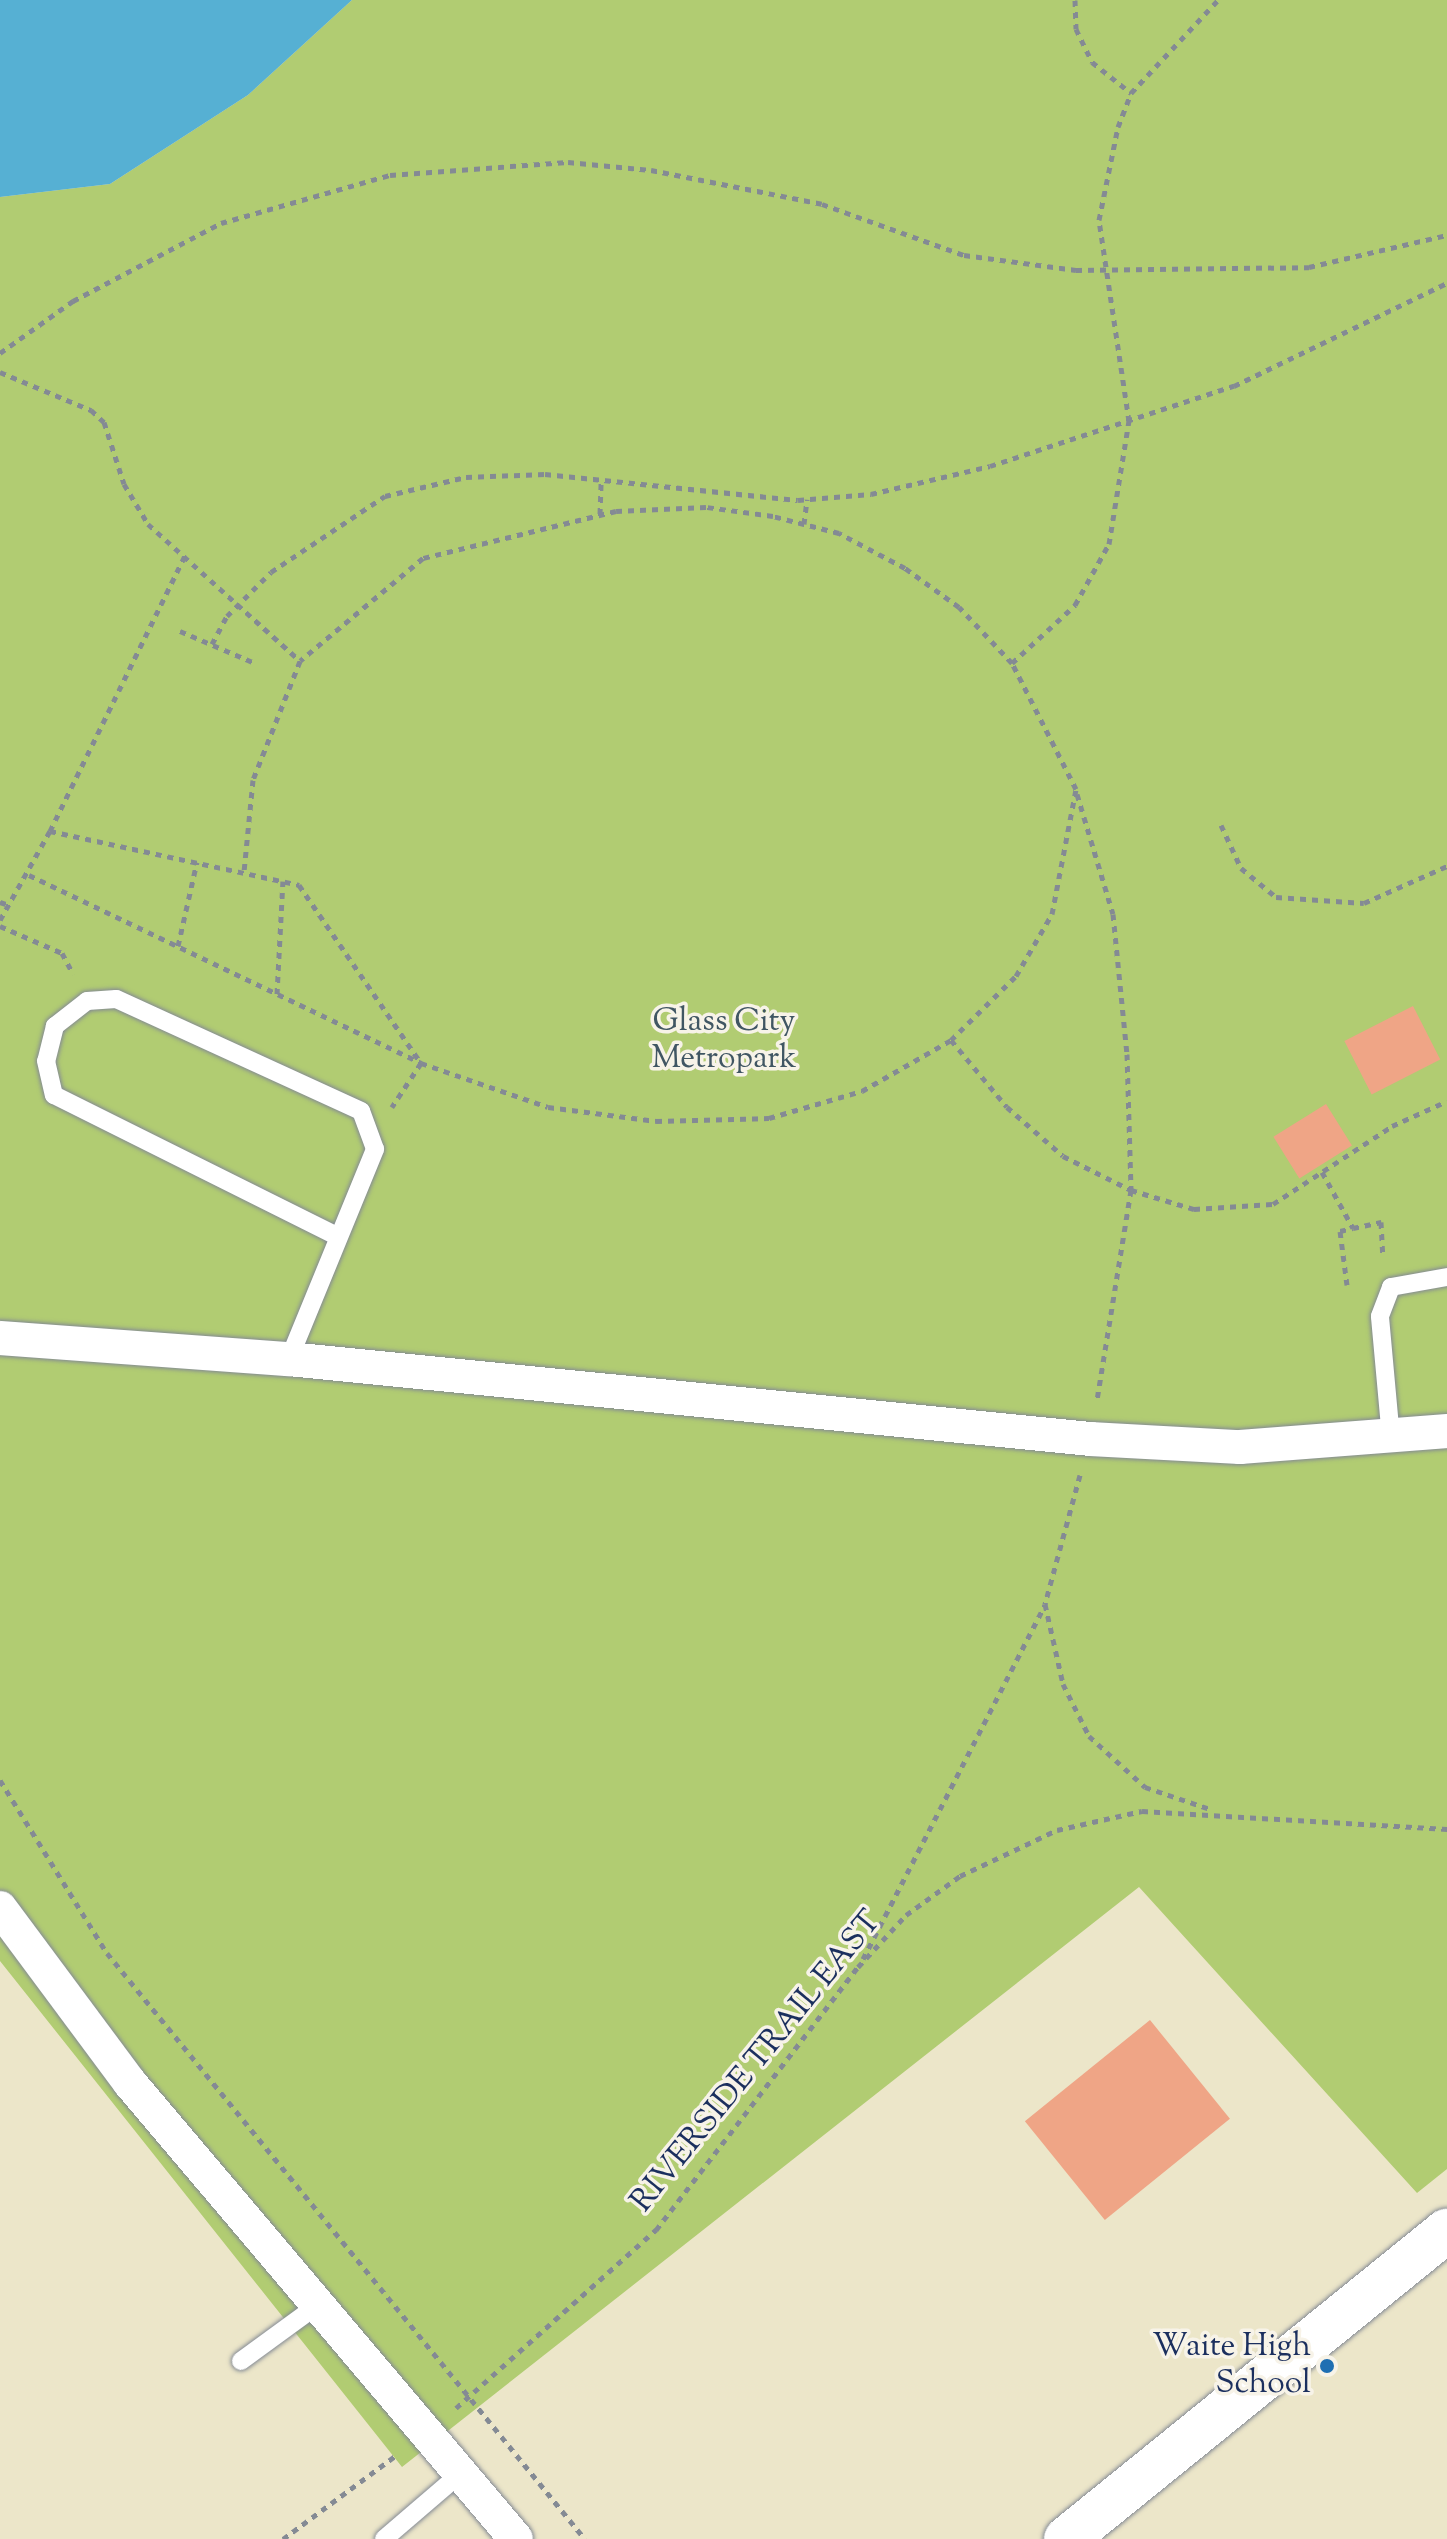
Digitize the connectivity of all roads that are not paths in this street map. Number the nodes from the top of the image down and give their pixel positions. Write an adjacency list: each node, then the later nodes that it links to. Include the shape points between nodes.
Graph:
1 (339, 1237): 1 (lane, via 375,1149 361,1111 116,999 87,1001 55,1026 46,1061 54,1095); 4 (lane)
2 (1447, 1277): 6 (lane, via 1391,1287 1380,1316)
3 (0, 1338): 4 (street)
4 (289, 1359): 6 (street, via 1090,1439 1240,1447)
5 (1447, 1431): 6 (street)
6 (1391, 1438)
7 (0, 1908): 9 (street, via 121,2071)
8 (1447, 2231): 14 (main road)
9 (319, 2304): 10 (lane); 11 (street)
10 (241, 2361)
11 (461, 2473): 12 (lane); 13 (street)
12 (384, 2539)
13 (516, 2539)
14 (1066, 2539)

